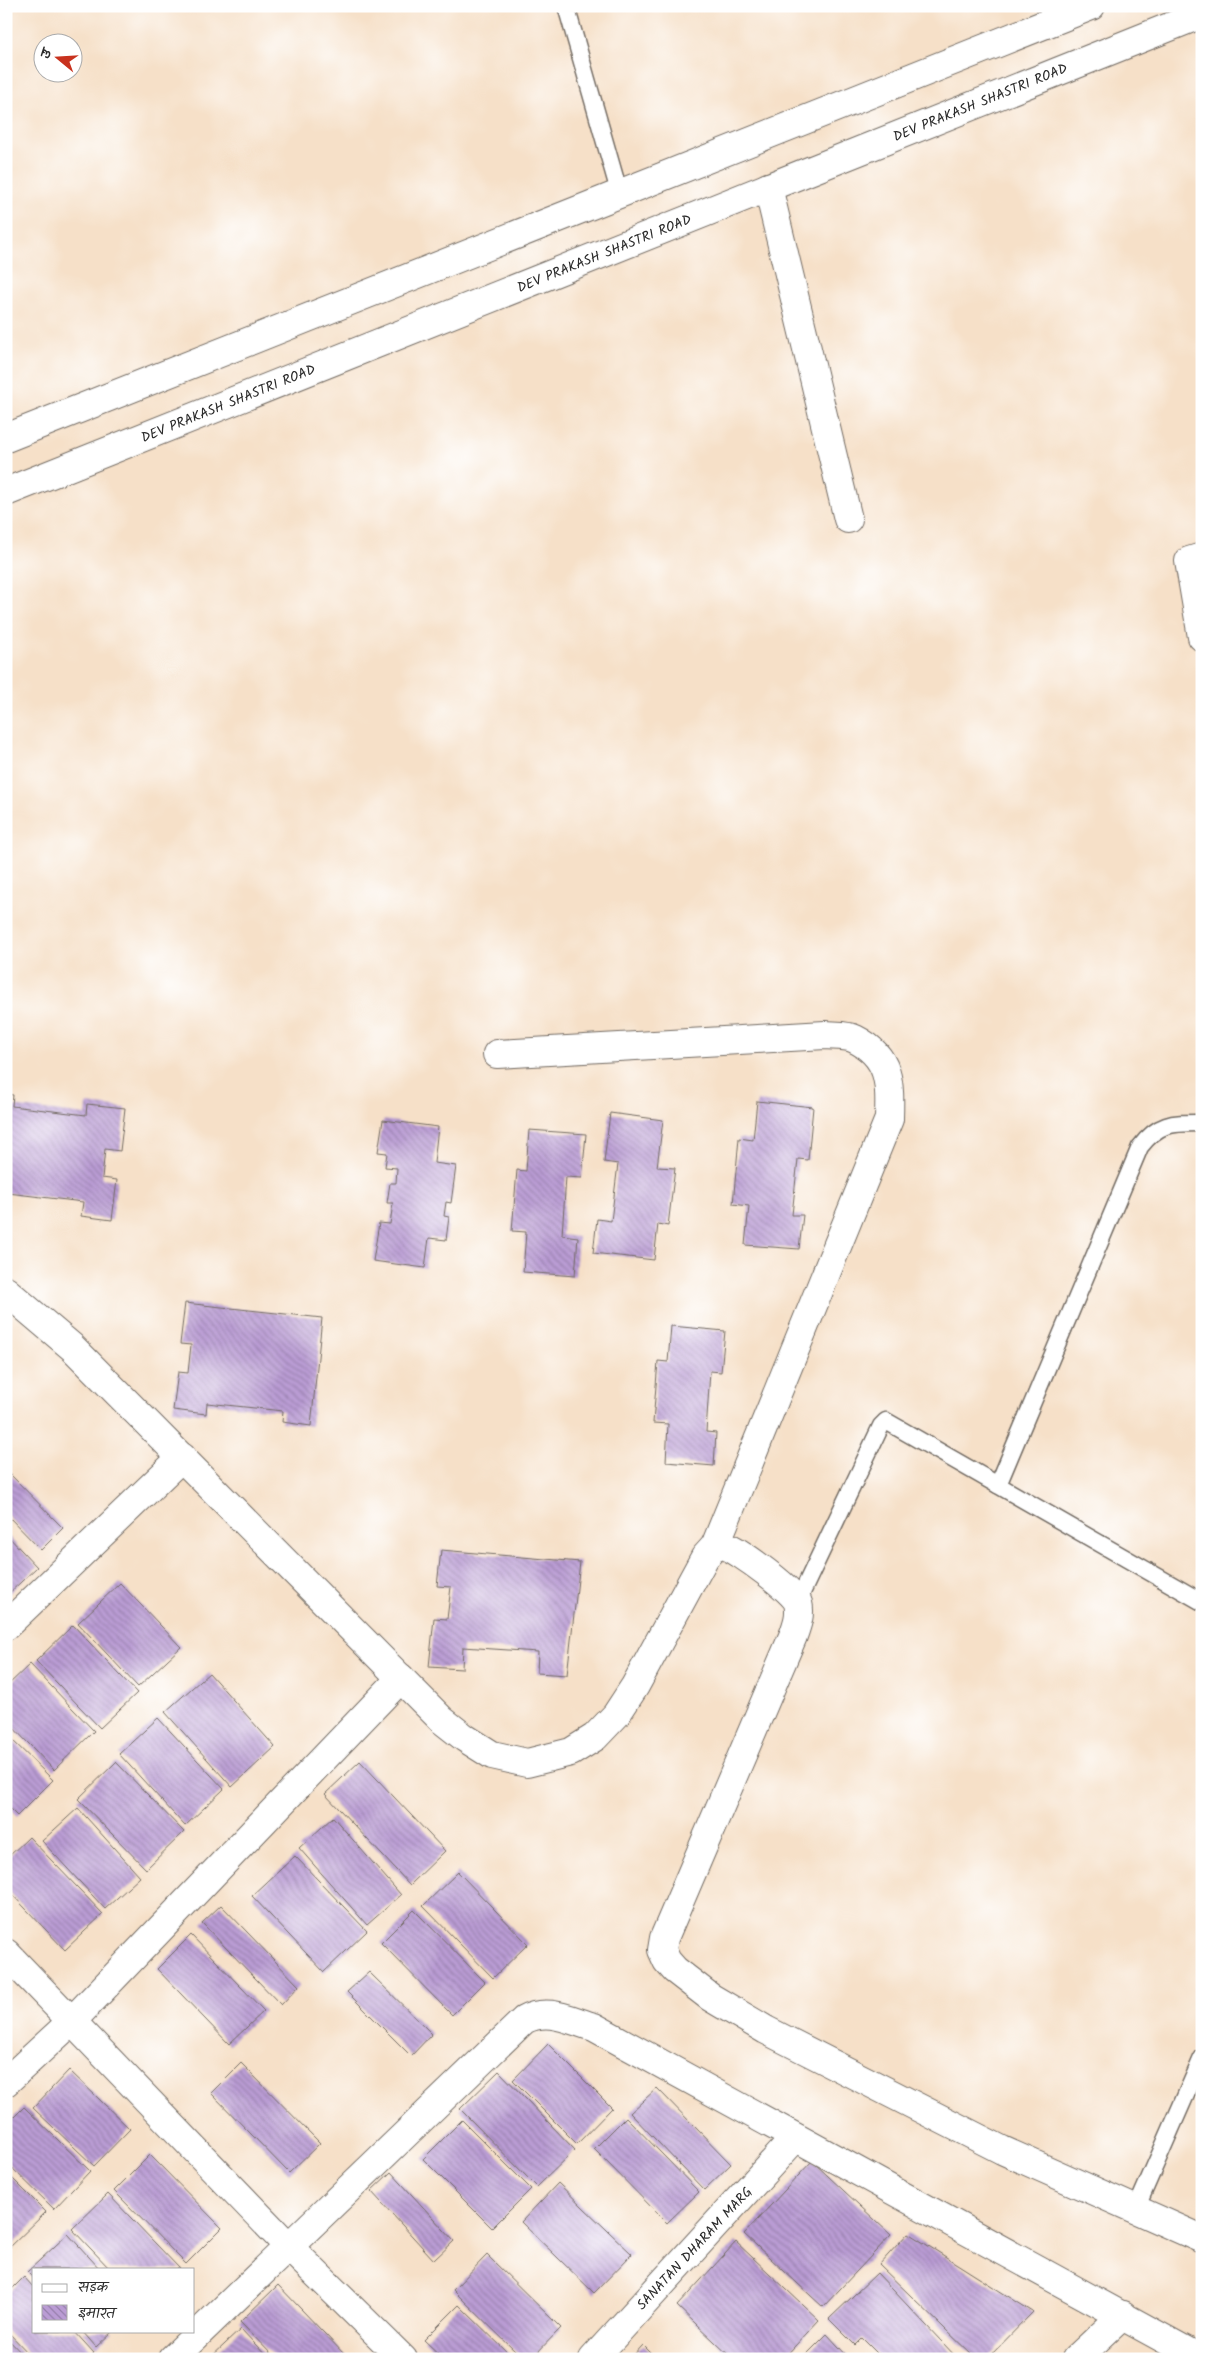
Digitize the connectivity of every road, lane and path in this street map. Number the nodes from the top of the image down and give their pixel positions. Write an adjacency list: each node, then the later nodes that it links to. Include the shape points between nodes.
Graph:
1 (566, 6): 5 (lane)
2 (1091, 6): 5 (street)
3 (1202, 14): 4 (street, DEV PRAKASH SHASTRI ROAD)
4 (768, 187): 7 (street, DEV PRAKASH SHASTRI ROAD); 8 (street)
5 (620, 195): 6 (street)
6 (6, 438)
7 (6, 492)
8 (848, 519)
9 (1202, 557): 10 (street, via 1189,561)
10 (1202, 637)
11 (497, 1054): 16 (street, via 825,1035 854,1038 880,1057 890,1083 889,1119)
12 (1202, 1123): 15 (lane, via 1173,1123 1152,1132 1140,1147)
13 (6, 1291): 14 (street, via 72,1347)
14 (182, 1457): 19 (street); 20 (street)
15 (998, 1484): 17 (lane, via 891,1422 883,1422); 18 (lane)
16 (715, 1546): 17 (street, via 724,1545 735,1550 790,1590); 20 (street, via 705,1557 616,1715 595,1737 571,1752 527,1763 492,1755 442,1720)
17 (798, 1601): 26 (street, via 800,1615 793,1636 664,1938 662,1950 666,1961 710,1997 783,2040 1002,2150)
18 (1202, 1602)
19 (6, 1626)
20 (401, 1678): 22 (street)
21 (6, 1953): 22 (street)
22 (71, 2022): 24 (street); 28 (street)
23 (1202, 2058): 26 (lane)
24 (6, 2082)
25 (795, 2138): 28 (street, via 594,2027 553,2014 536,2013 524,2020); 29 (street); 32 (street, SANATAN DHARAM MARG)
26 (1136, 2209): 27 (street)
27 (1202, 2239)
28 (289, 2247): 30 (street); 31 (street)
29 (1123, 2315): 33 (street); 34 (street)
30 (172, 2359)
31 (403, 2359)
32 (593, 2359)
33 (1076, 2359)
34 (1201, 2359)

